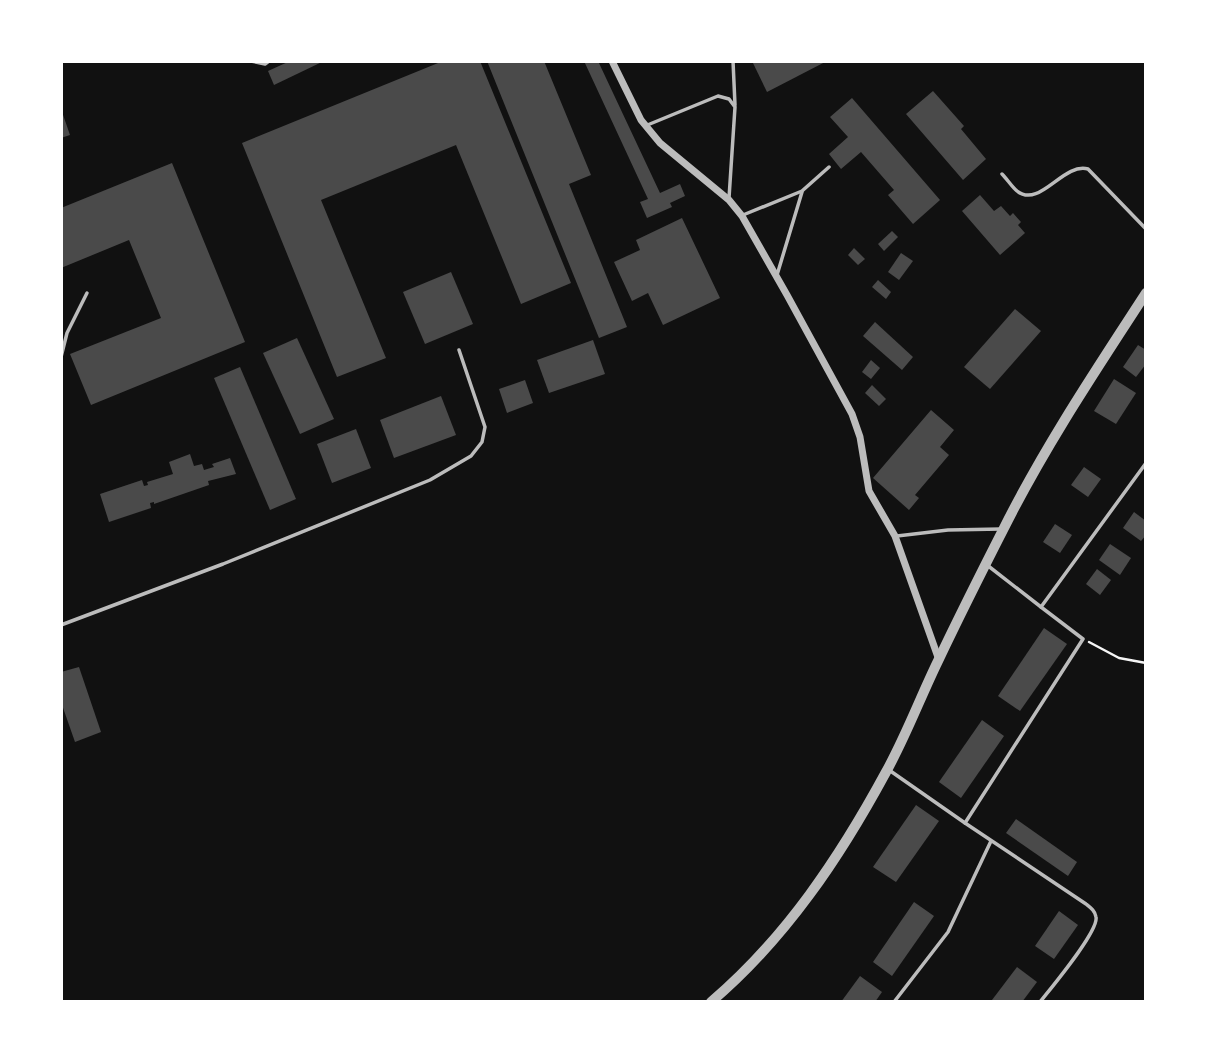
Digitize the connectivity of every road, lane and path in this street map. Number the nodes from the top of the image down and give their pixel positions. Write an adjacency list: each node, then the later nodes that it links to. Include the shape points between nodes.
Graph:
1 (251, 61): 2 (lane)
2 (269, 61)
3 (612, 61): 6 (street)
4 (733, 61): 5 (lane)
5 (735, 107): 6 (lane, via 718,96); 10 (lane)
6 (645, 126): 10 (street)
7 (829, 167): 9 (lane)
8 (1002, 174): 12 (lane, via 1019,193 1030,195 1073,169 1088,169)
9 (802, 191): 11 (lane); 13 (lane)
10 (729, 200): 11 (street)
11 (741, 216): 13 (street)
12 (1146, 229)
13 (776, 277): 20 (street, via 852,414 869,491)
14 (87, 293): 17 (lane)
15 (1146, 293): 19 (street, via 1035,468)
16 (458, 350): 23 (lane, via 485,427 482,442 471,456 430,480)
17 (61, 357)
18 (1146, 463): 22 (lane)
19 (1003, 529): 20 (lane); 21 (street)
20 (895, 536): 25 (street)
21 (986, 565): 22 (lane); 25 (street)
22 (1041, 607): 24 (lane)
23 (61, 625)
24 (1083, 639): 26 (path, via 1118,658); 28 (lane)
25 (939, 660): 27 (street)
26 (1146, 663)
27 (887, 770): 28 (lane); 30 (street, via 803,906)
28 (965, 823): 29 (lane)
29 (991, 841): 31 (lane, via 948,932); 32 (lane, via 1086,904 1096,916 1093,932)
30 (711, 1002)
31 (894, 1002)
32 (1041, 1002)

